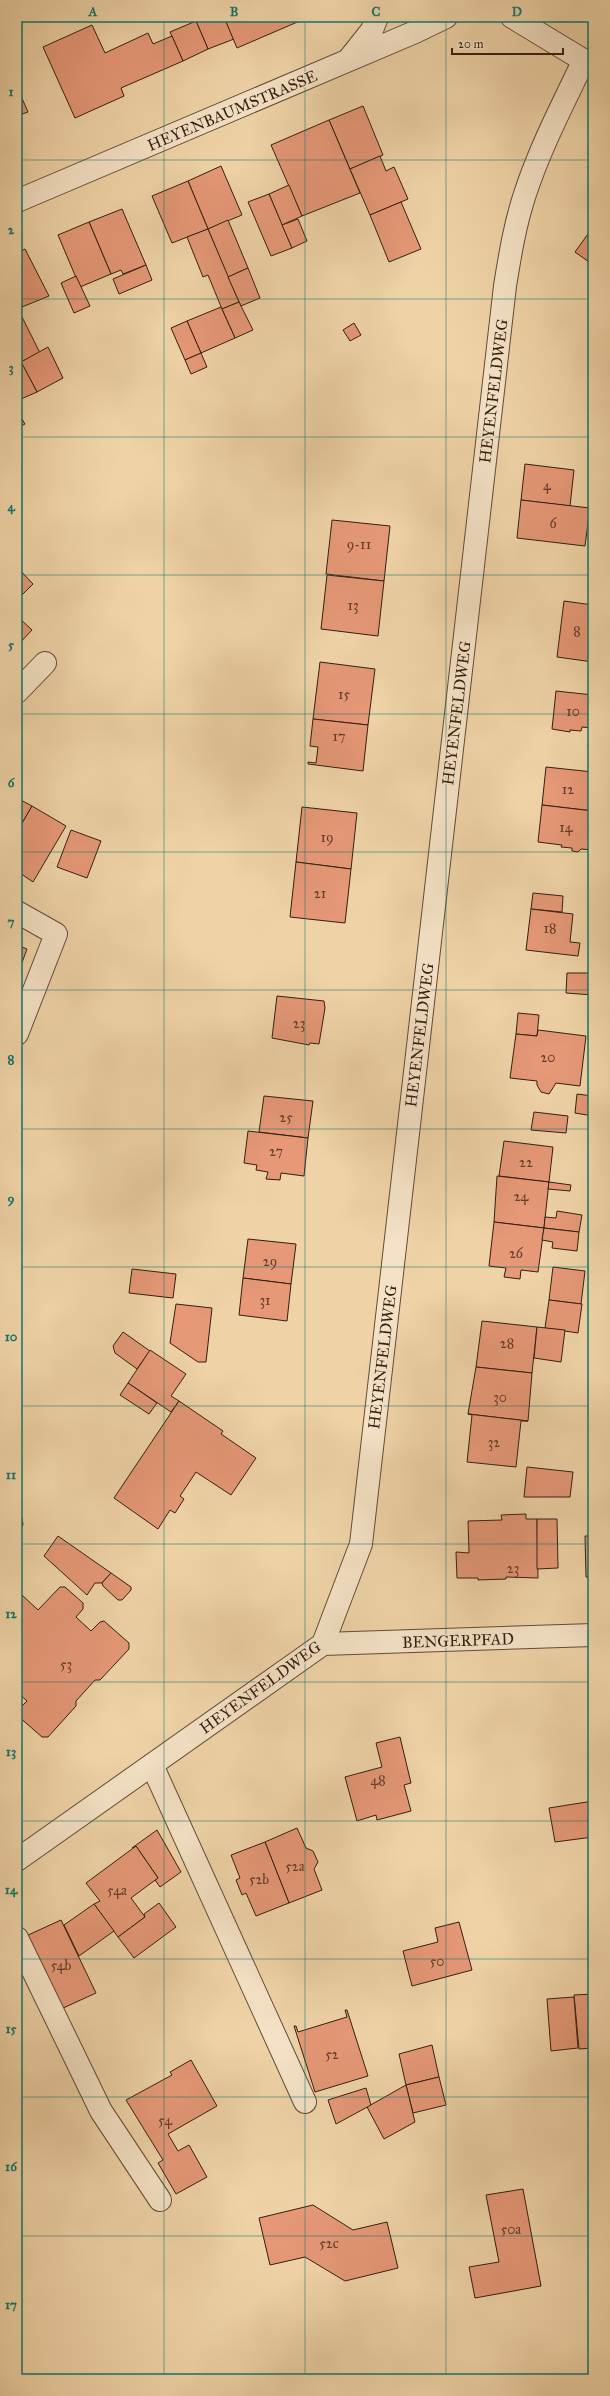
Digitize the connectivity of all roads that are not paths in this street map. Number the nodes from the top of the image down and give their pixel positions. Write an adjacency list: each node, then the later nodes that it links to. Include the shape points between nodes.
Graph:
1 (376, 17): 4 (street, via 372,30)
2 (446, 17): 4 (street, HEYENBAUMSTRASSE)
3 (512, 17): 5 (street)
4 (348, 61): 6 (street, HEYENBAUMSTRASSE)
5 (588, 63): 12 (street, HEYENFELDWEG, via 547,139 525,193 513,236 505,286 361,1544)
6 (17, 202)
7 (45, 663): 8 (street)
8 (17, 692)
9 (17, 912): 10 (street, via 56,934)
10 (17, 1034)
11 (593, 1635): 12 (street, BENGERPFAD)
12 (323, 1644): 13 (street, HEYENFELDWEG)
13 (152, 1765): 14 (street, HEYENFELDWEG); 16 (street)
14 (17, 1860)
15 (17, 1938): 17 (street, via 101,2111)
16 (305, 2102)
17 (160, 2200)

